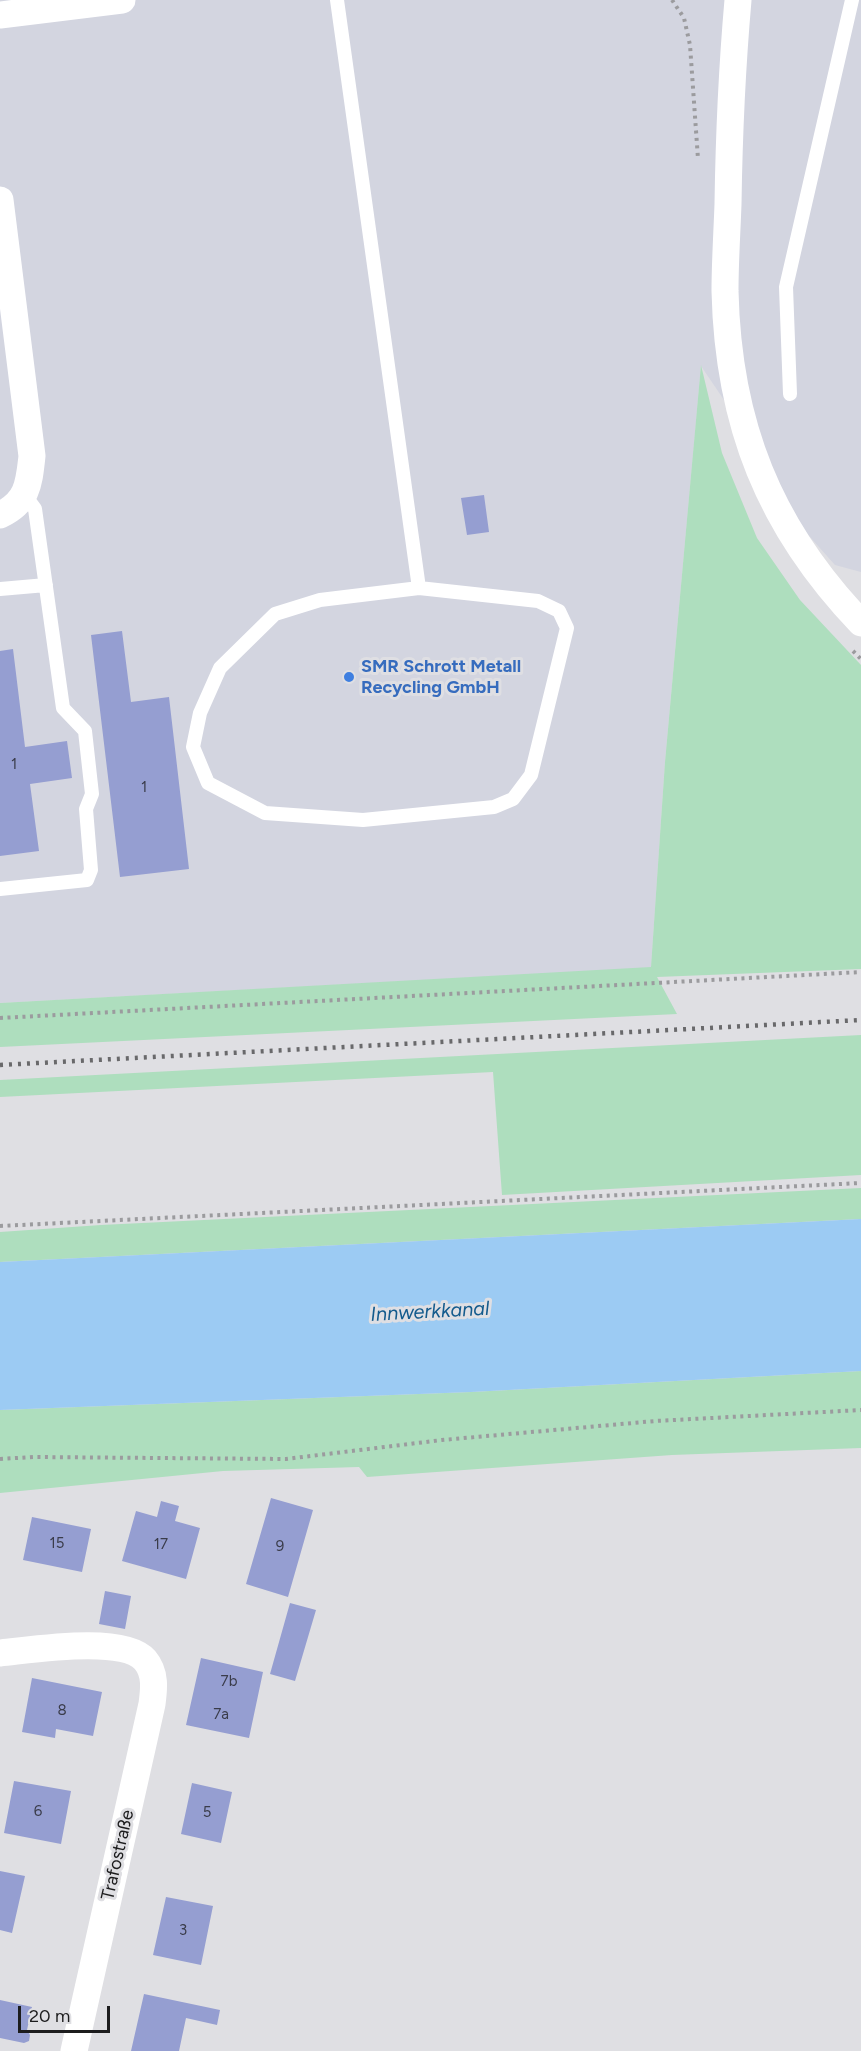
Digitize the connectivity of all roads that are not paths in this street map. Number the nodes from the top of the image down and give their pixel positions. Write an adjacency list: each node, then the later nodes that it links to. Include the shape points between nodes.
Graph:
1 (122, 0): 5 (street)
2 (337, 0): 11 (lane)
3 (738, 0): 13 (street, via 725,291 736,398 766,489 798,546)
4 (852, 0): 7 (lane, via 786,287)
5 (0, 15)
6 (0, 200): 8 (street, via 32,456)
7 (790, 394)
8 (24, 494): 9 (street, via 19,503); 10 (lane, via 36,509)
9 (0, 515)
10 (46, 585): 12 (lane); 14 (lane, via 63,708 85,730 92,794 86,809 91,870 87,880)
11 (419, 588): 11 (lane, via 320,600 275,614 220,668 200,713 193,747 208,783 265,813 363,820 494,807 513,799 531,775 567,628 559,611 538,601)
12 (0, 589)
13 (861, 623)
14 (0, 889)
15 (0, 1653): 16 (street, Trafostraße, via 95,1645 132,1651 144,1659 155,1685)
16 (74, 2051)

